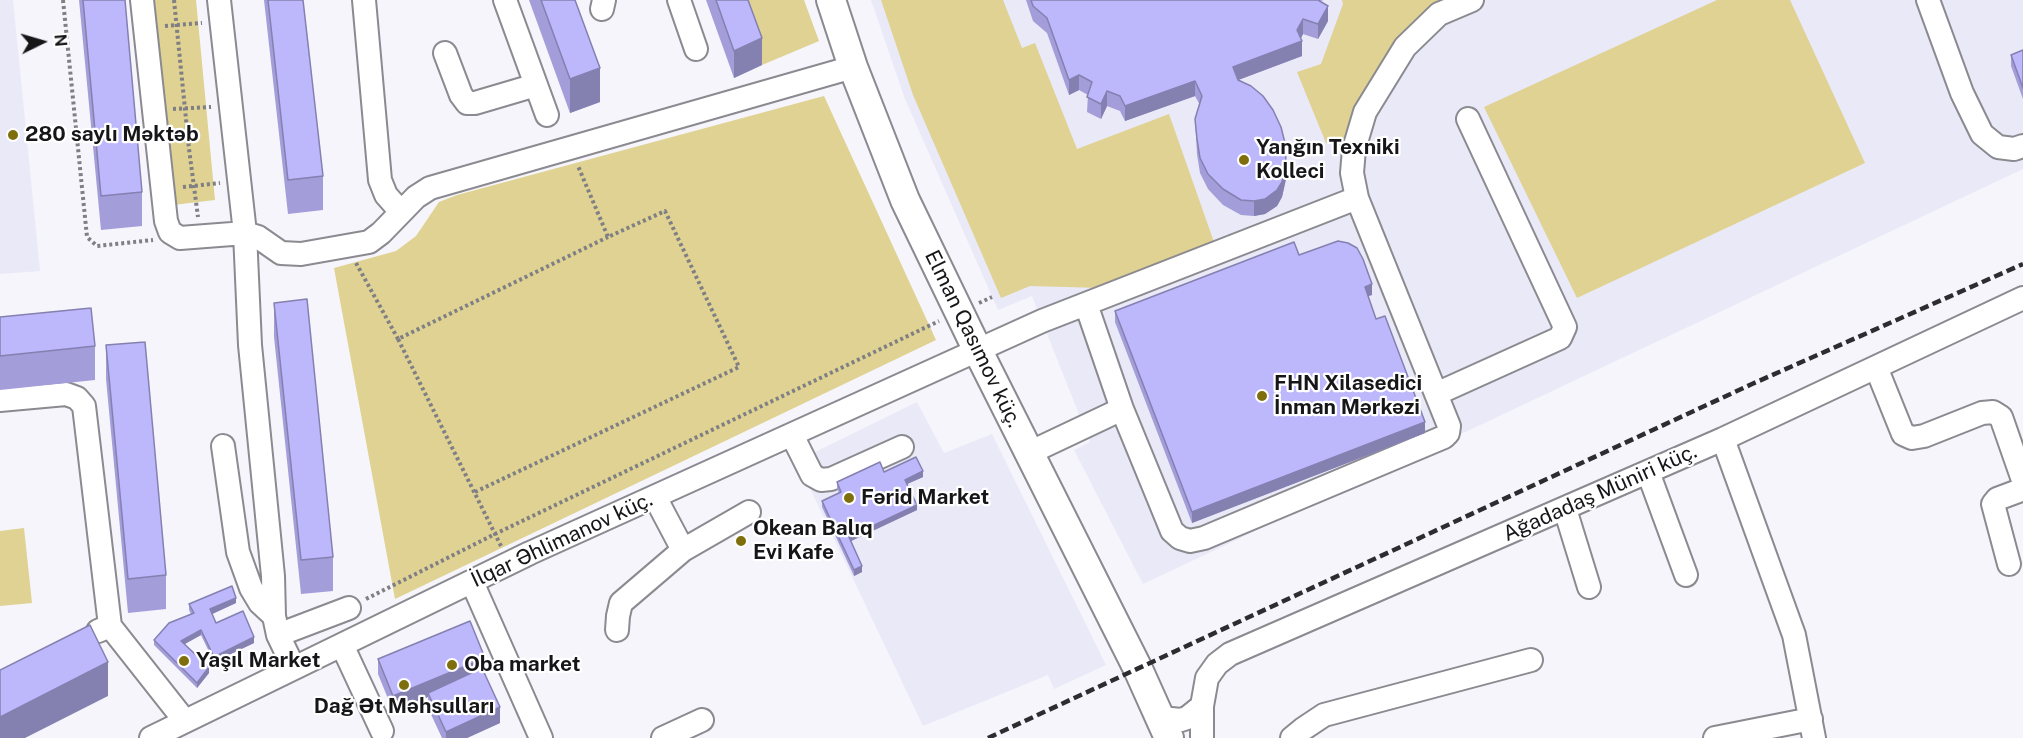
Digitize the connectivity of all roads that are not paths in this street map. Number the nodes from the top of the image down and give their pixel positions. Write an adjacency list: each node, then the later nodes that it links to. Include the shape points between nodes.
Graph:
1 (142, 0): 18 (street, via 170,232 180,238)
2 (364, 0): 17 (street, via 381,180 386,195)
3 (505, 0): 12 (street)
4 (679, 0): 9 (street)
5 (831, 0): 11 (main road, Elman Qasımov küç.)
6 (1472, 0): 16 (street, via 1439,14 1406,47 1365,112 1354,149 1352,173)
7 (1928, 0): 15 (street, via 1962,93 1982,134 1998,147)
8 (220, 11): 18 (street)
9 (696, 49)
10 (446, 53): 12 (street, via 467,103)
11 (853, 67): 17 (street, via 430,188); 21 (main road, Elman Qasımov küç., via 905,200)
12 (536, 85): 13 (street)
13 (547, 115)
14 (1468, 119): 23 (street, via 1565,327 1560,338)
15 (2023, 146)
16 (1357, 198): 20 (street, İlqar Əhlimanov küç.); 23 (street)
17 (401, 212): 18 (street, via 369,242 301,254 281,253)
18 (245, 233): 44 (street, via 250,345)
19 (2023, 298): 22 (street, Ağadadaş Müniri küç.)
20 (1086, 304): 21 (street, İlqar Əhlimanov küç.); 25 (street)
21 (978, 351): 26 (street, İlqar Əhlimanov küç.); 30 (main road, Elman Qasımov küç.)
22 (1876, 367): 27 (street, Ağadadaş Müniri küç.); 32 (street, via 1903,434 1912,438 1924,436 1993,412 2001,417)
23 (1436, 394): 25 (street, via 1449,426 1444,437 1190,541 1172,531)
24 (0, 400): 43 (street, via 66,394 84,406)
25 (1122, 409): 30 (street)
26 (792, 435): 29 (street, via 812,476 821,480); 34 (street, İlqar Əhlimanov küç.)
27 (1723, 439): 31 (street, Ağadadaş Müniri küç.); 54 (street, via 1794,635)
28 (223, 446): 44 (street, via 238,552 251,588)
29 (902, 447)
30 (1029, 453): 53 (main road, Elman Qasımov küç.)
31 (1648, 472): 35 (street, Ağadadaş Müniri küç.); 39 (street)
32 (2023, 480)
33 (2023, 487): 38 (street, via 1993,504)
34 (655, 497): 37 (street); 40 (street, İlqar Əhlimanov küç.)
35 (1565, 508): 41 (street); 50 (street, Ağadadaş Müniri küç., via 1230,654 1208,678)
36 (749, 512): 37 (street)
37 (683, 550): 45 (street, via 621,603)
38 (2009, 564)
39 (1686, 575)
40 (472, 582): 47 (street, İlqar Əhlimanov küç.); 57 (street)
41 (1589, 587)
42 (349, 608): 44 (street)
43 (110, 626): 46 (street); 52 (street)
44 (276, 626): 49 (street)
45 (617, 630)
46 (80, 639)
47 (342, 645): 49 (street, İlqar Əhlimanov küç.); 55 (street)
48 (1531, 660): 60 (street, via 1324,715)
49 (294, 668): 52 (street, İlqar Əhlimanov küç.)
50 (1202, 706): 53 (street); 59 (street, Ağadadaş Müniri küç.)
51 (702, 720): 58 (street)
52 (186, 721): 56 (street, İlqar Əhlimanov küç.)
53 (1165, 728)
54 (1813, 729): 61 (street)
55 (382, 731)
56 (151, 738)
57 (542, 738)
58 (663, 738)
59 (1202, 738)
60 (1292, 738)
61 (1715, 738)

